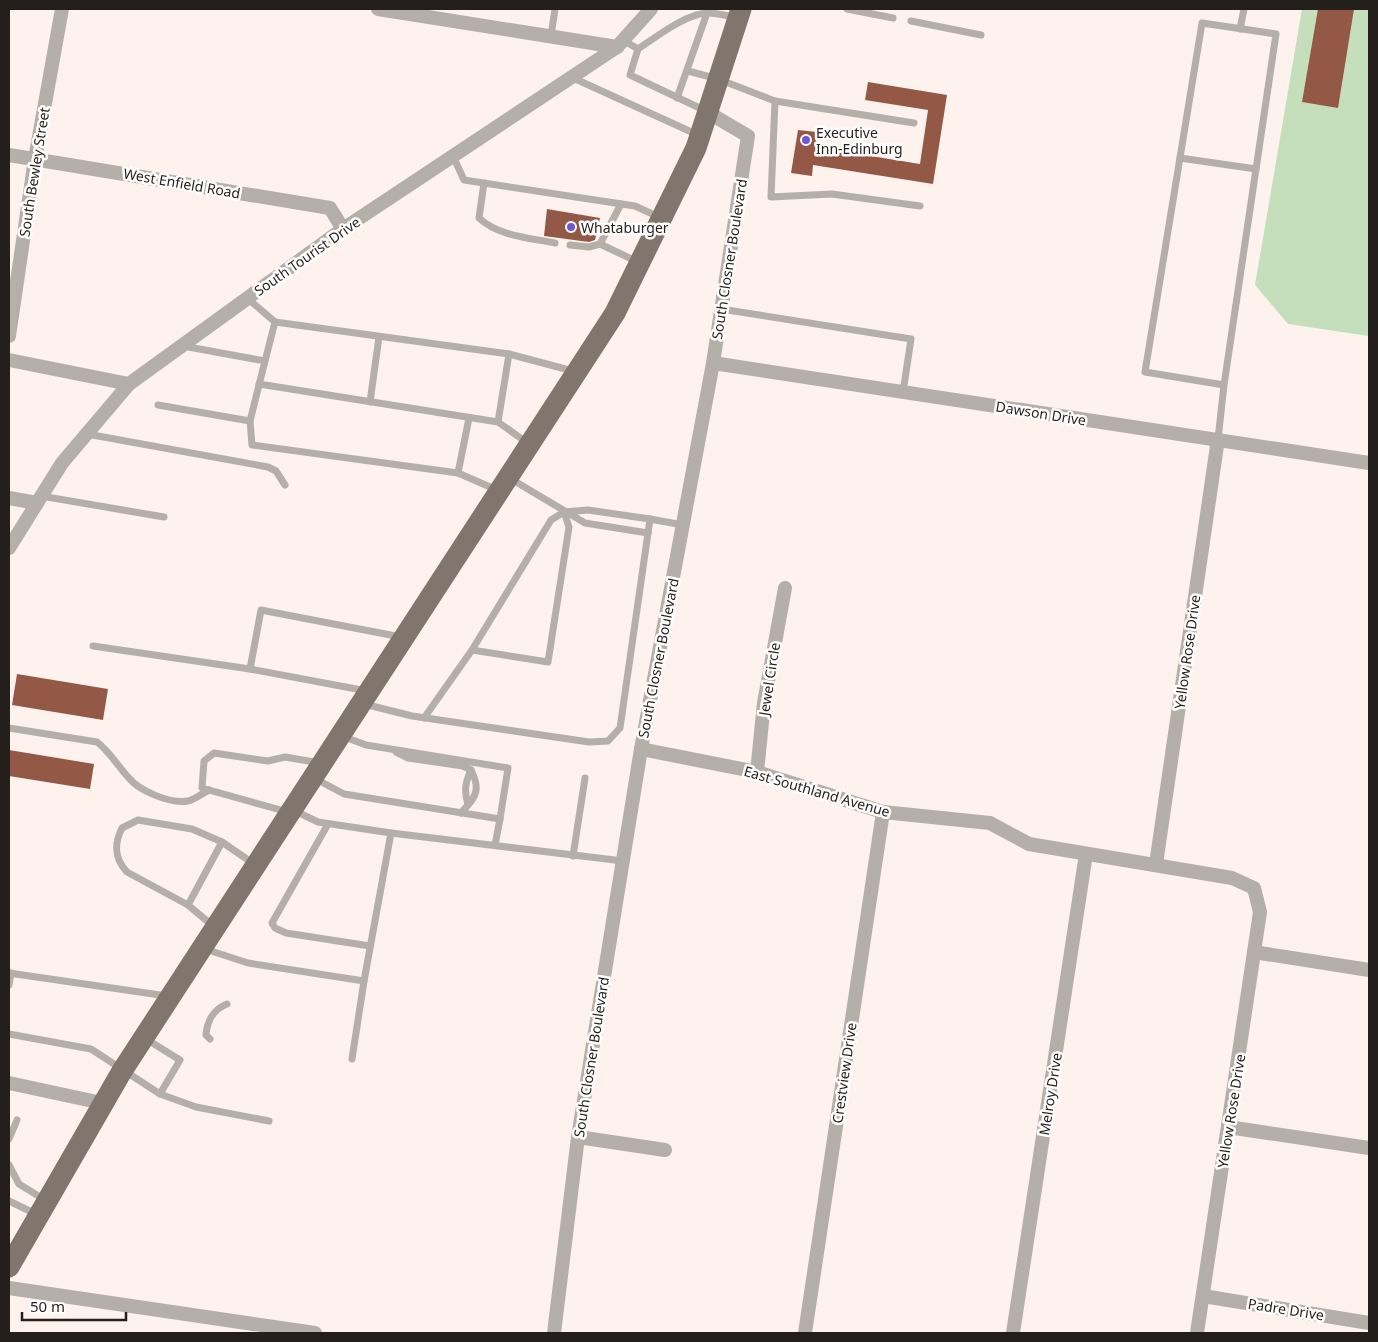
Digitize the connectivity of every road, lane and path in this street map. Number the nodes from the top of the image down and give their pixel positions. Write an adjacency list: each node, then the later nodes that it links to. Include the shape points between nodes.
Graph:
1 (62, 9): 27 (street, South Bewley Street)
2 (378, 9): 13 (street)
3 (555, 9): 13 (lane)
4 (650, 9): 14 (street, South Tourist Drive)
5 (847, 9): 9 (lane)
6 (1244, 9): 11 (lane)
7 (707, 13): 8 (lane); 15 (lane, via 666,31); 16 (lane)
8 (739, 13): 18 (main road)
9 (893, 18)
10 (911, 21): 12 (lane)
11 (1240, 29): 26 (lane, via 1202,23); 28 (lane, via 1276,34)
12 (981, 35)
13 (551, 36): 14 (street)
14 (620, 43): 15 (lane); 17 (street, South Tourist Drive)
15 (638, 49): 19 (lane, via 630,75)
16 (688, 71): 18 (lane); 19 (lane)
17 (571, 77): 23 (lane); 25 (street, South Tourist Drive)
18 (718, 79): 20 (lane); 21 (main road)
19 (677, 98): 21 (lane)
20 (775, 101): 22 (lane); 31 (lane, via 771,197 832,194)
21 (709, 113): 23 (main road); 39 (street, South Closner Boulevard, via 748,136)
22 (914, 123)
23 (701, 136): 32 (main road)
24 (9, 155): 27 (street, West Enfield Road)
25 (453, 156): 29 (lane, via 464,180); 33 (street, South Tourist Drive)
26 (1180, 158): 28 (lane); 51 (lane, via 1146,372)
27 (35, 159): 33 (street, West Enfield Road, via 330,208); 41 (street, South Bewley Street)
28 (1256, 169): 51 (lane)
29 (484, 183): 30 (lane); 34 (lane, via 479,218 488,227)
30 (621, 204): 32 (lane, via 635,206); 35 (lane)
31 (920, 206)
32 (662, 218): 37 (main road)
33 (343, 229): 38 (street, South Tourist Drive)
34 (555, 243)
35 (600, 244): 36 (lane, via 589,248); 37 (lane)
36 (570, 245)
37 (640, 262): 48 (main road, via 615,313)
38 (247, 298): 40 (lane); 43 (street, South Tourist Drive)
39 (721, 309): 47 (street, South Closner Boulevard); 52 (lane, via 911,339)
40 (274, 322): 42 (lane); 46 (lane)
41 (9, 336)
42 (380, 337): 44 (lane); 53 (lane)
43 (182, 346): 46 (lane); 49 (street, South Tourist Drive)
44 (509, 354): 48 (lane); 57 (lane)
45 (9, 360): 49 (street)
46 (265, 361): 50 (lane)
47 (713, 363): 52 (street, Dawson Drive); 70 (street, South Closner Boulevard)
48 (577, 372): 60 (main road)
49 (129, 384): 58 (street, South Tourist Drive)
50 (259, 384): 53 (lane); 56 (lane)
51 (1224, 385): 59 (lane)
52 (903, 392): 59 (street, Dawson Drive)
53 (370, 402): 55 (lane)
54 (158, 405): 56 (lane)
55 (469, 418): 57 (lane); 62 (lane)
56 (250, 421): 62 (lane, via 252,445)
57 (498, 422): 60 (lane)
58 (87, 434): 63 (lane, via 268,467 276,471); 66 (street, South Tourist Drive)
59 (1218, 439): 61 (street, Dawson Drive); 101 (street, Yellow Rose Drive)
60 (530, 444): 64 (main road)
61 (1369, 463)
62 (458, 473): 64 (lane)
63 (285, 484)
64 (504, 484): 67 (lane); 74 (main road)
65 (9, 498): 66 (street)
66 (39, 499): 68 (lane); 72 (street, South Tourist Drive)
67 (564, 512): 69 (lane, via 588,510); 71 (lane, via 585,523); 76 (lane, via 551,520); 76 (lane, via 569,527 548,662)
68 (164, 517)
69 (650, 520): 70 (lane); 71 (lane)
70 (683, 524): 83 (street, South Closner Boulevard)
71 (648, 532): 79 (lane, via 620,728 608,740 589,742)
72 (9, 548)
73 (785, 588): 86 (street, Jewel Circle, via 764,703)
74 (404, 638): 77 (lane, via 261,610); 78 (main road)
75 (93, 646): 77 (lane)
76 (472, 650): 79 (lane)
77 (250, 669): 78 (lane)
78 (365, 698): 79 (lane); 81 (main road)
79 (424, 718)
80 (9, 728): 88 (lane, via 97,742 138,787 166,799 188,801)
81 (340, 736): 82 (lane); 84 (main road)
82 (390, 749): 85 (lane, via 408,758 463,766); 93 (lane, via 508,768)
83 (641, 749): 86 (street, East Southland Avenue); 100 (street, South Closner Boulevard)
84 (318, 770): 88 (lane, via 285,757 268,761 214,753 204,761 202,788); 90 (main road); 92 (lane, via 344,794)
85 (470, 770): 89 (lane, via 465,783); 89 (lane, via 477,782 476,796)
86 (757, 772): 91 (street, East Southland Avenue)
87 (585, 778): 99 (lane)
88 (209, 790): 90 (lane)
89 (468, 805): 92 (lane)
90 (292, 811): 94 (lane); 102 (main road)
91 (883, 812): 98 (street, East Southland Avenue, via 990,823 1029,844); 139 (street, Crestview Drive)
92 (461, 813): 93 (lane)
93 (500, 819): 97 (lane)
94 (328, 824): 95 (lane); 106 (lane, via 272,923 286,933)
95 (391, 833): 97 (lane); 106 (lane)
96 (222, 842): 102 (lane); 104 (lane); 104 (lane, via 192,830 147,820 138,820 122,828 116,844 119,863 127,872)
97 (495, 846): 99 (lane)
98 (1086, 854): 101 (street, East Southland Avenue); 140 (street, Melroy Drive)
99 (573, 856): 100 (lane)
100 (623, 861): 126 (street, South Closner Boulevard)
101 (1156, 864): 103 (street, East Southland Avenue, via 1232,878)
102 (256, 865): 105 (main road)
103 (1254, 888): 108 (street, Yellow Rose Drive, via 1260,912)
104 (188, 905): 105 (lane)
105 (215, 928): 107 (main road)
106 (370, 946): 111 (lane)
107 (203, 948): 111 (lane, via 248,962); 113 (main road)
108 (1254, 952): 109 (street); 125 (street, Yellow Rose Drive)
109 (1369, 970)
110 (10, 973): 112 (lane); 113 (lane)
111 (364, 981): 118 (lane)
112 (9, 985)
113 (170, 997): 116 (main road)
114 (227, 1004): 117 (lane, via 218,1008 207,1025 206,1035)
115 (9, 1034): 119 (lane, via 91,1049)
116 (144, 1038): 119 (main road); 121 (lane, via 180,1060)
117 (210, 1039)
118 (352, 1059)
119 (122, 1071): 121 (lane); 122 (main road)
120 (9, 1082): 122 (street)
121 (160, 1094): 124 (lane, via 196,1107)
122 (102, 1103): 132 (main road)
123 (17, 1120): 127 (lane)
124 (269, 1121)
125 (1228, 1127): 128 (street); 135 (street, Yellow Rose Drive)
126 (578, 1137): 129 (street); 138 (street, South Closner Boulevard)
127 (9, 1139)
128 (1369, 1148)
129 (665, 1150)
130 (9, 1165): 132 (lane, via 19,1184)
131 (9, 1201): 132 (lane)
132 (42, 1208): 133 (main road)
133 (9, 1267)
134 (9, 1288): 137 (street)
135 (1203, 1296): 136 (street, Padre Drive); 141 (street, Yellow Rose Drive)
136 (1369, 1323)
137 (315, 1333)
138 (554, 1333)
139 (805, 1333)
140 (1013, 1333)
141 (1197, 1333)

